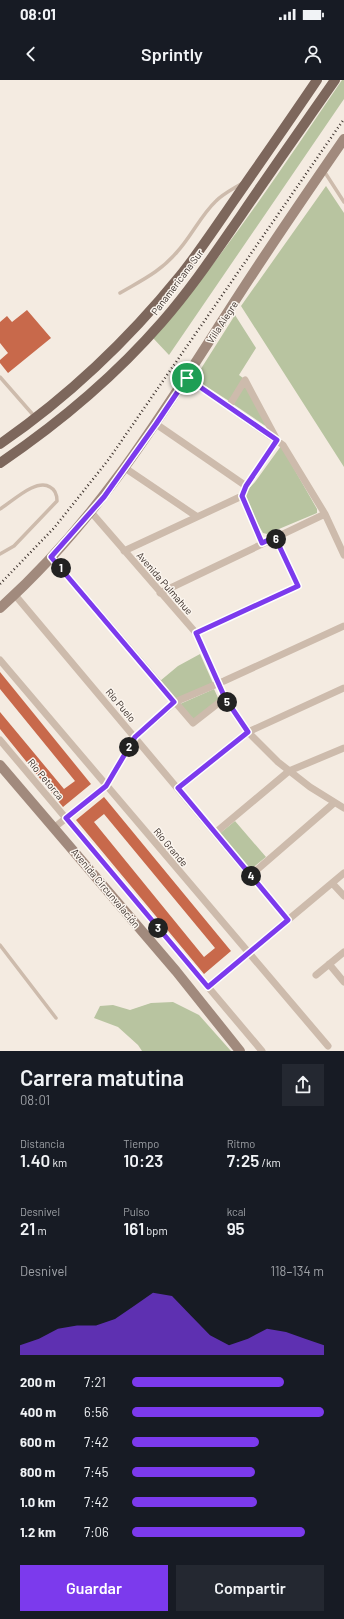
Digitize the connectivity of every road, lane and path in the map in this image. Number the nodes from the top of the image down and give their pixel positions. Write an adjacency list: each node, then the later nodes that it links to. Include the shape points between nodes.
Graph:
1 (317, 80): 5 (main road, Panamericana Sur)
2 (335, 80): 15 (main road, Panamericana Sur, via 196,279 162,322 88,395)
3 (344, 139): 4 (main road, Villa Alegre)
4 (322, 170): 6 (lane); 9 (main road, Villa Alegre, via 226,314)
5 (248, 181): 7 (lane, via 216,201 184,244 160,270); 11 (main road, Panamericana Sur, via 181,274 146,316 87,375)
6 (344, 202)
7 (120, 294)
8 (0, 378): 11 (lane)
9 (187, 378): 10 (street); 12 (main road, Villa Alegre)
10 (229, 406): 13 (street); 13 (street, via 245,380)
11 (36, 418): 14 (main road, Panamericana Sur)
12 (156, 424): 16 (main road, Villa Alegre); 17 (street)
13 (277, 440): 17 (street); 21 (street, via 287,450)
14 (0, 444)
15 (0, 463)
16 (125, 468): 20 (main road, Villa Alegre); 22 (street)
17 (246, 486): 18 (street)
18 (242, 496): 22 (street); 24 (street)
19 (0, 509): 26 (lane, via 36,485 48,485 57,496 57,500 14,546)
20 (91, 512): 25 (street, Avenida Pulmahue); 28 (main road, Villa Alegre)
21 (325, 514): 23 (street); 27 (street)
22 (196, 516): 25 (street)
23 (275, 537): 24 (street); 33 (street, via 298,586)
24 (262, 543): 29 (street)
25 (124, 551): 29 (street, Avenida Pulmahue)
26 (0, 554)
27 (344, 555)
28 (51, 557): 30 (main road, Villa Alegre); 38 (street)
29 (160, 593): 33 (street, Avenida Pulmahue)
30 (15, 595): 31 (main road, Villa Alegre); 40 (street, Río Puelo)
31 (0, 608)
32 (344, 626): 35 (street)
33 (196, 633): 35 (street, Avenida Pulmahue)
34 (0, 660): 45 (street, Río Grande)
35 (218, 684): 37 (street, Avenida Pulmahue); 38 (street)
36 (344, 688): 39 (street)
37 (225, 698): 38 (street, via 193,723); 39 (street, Avenida Pulmahue)
38 (174, 702): 40 (street)
39 (248, 732): 44 (street, Avenida Pulmahue, via 267,753); 46 (street)
40 (135, 737): 45 (street); 46 (street, Río Puelo)
41 (0, 740): 49 (street, Río Petorca)
42 (344, 748): 44 (street)
43 (0, 764): 50 (main road, Avenida Circunvalación)
44 (289, 771): 47 (street, Avenida Pulmahue); 51 (street)
45 (106, 786): 49 (street); 59 (street, Río Grande)
46 (178, 788): 51 (street, Río Puelo)
47 (334, 803): 48 (street, Avenida Pulmahue); 53 (street)
48 (344, 808)
49 (66, 818): 50 (street); 63 (street, Río Petorca)
50 (54, 827): 66 (main road, Avenida Circunvalación)
51 (216, 833): 53 (street, Río Puelo)
52 (344, 873): 54 (street)
53 (251, 875): 56 (street, Río Puelo)
54 (332, 883): 55 (street); 56 (street)
55 (344, 896)
56 (288, 920): 59 (street)
57 (0, 946): 64 (lane)
58 (344, 952): 60 (street)
59 (248, 954): 63 (street); 65 (street, Río Grande)
60 (329, 964): 61 (street); 62 (street)
61 (316, 975)
62 (344, 982)
63 (208, 987): 67 (street, Río Petorca)
64 (56, 1018)
65 (328, 1046)
66 (240, 1051)
67 (262, 1051)

